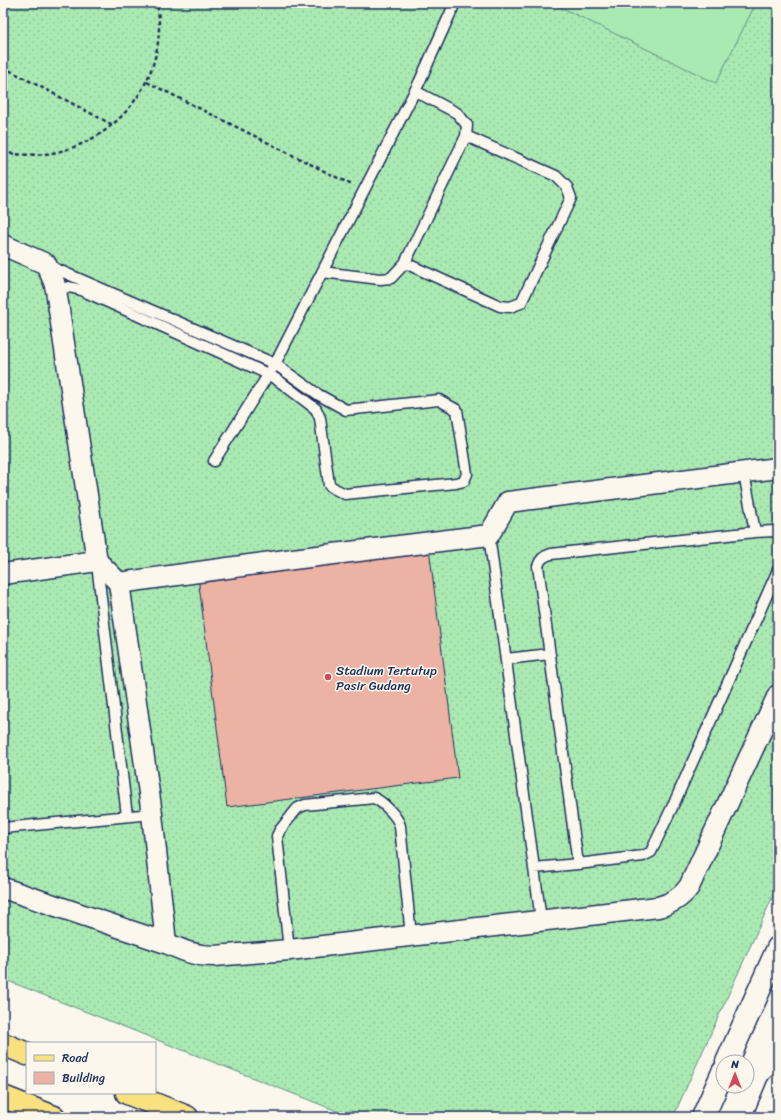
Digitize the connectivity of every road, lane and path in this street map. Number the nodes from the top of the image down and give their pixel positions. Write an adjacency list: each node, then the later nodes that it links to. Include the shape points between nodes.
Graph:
1 (157, 3): 4 (path, via 159,37 155,60)
2 (455, 3): 5 (lane)
3 (3, 67): 6 (path)
4 (147, 82): 6 (path, via 138,98); 9 (path)
5 (415, 91): 7 (lane, via 457,113 467,125); 9 (lane)
6 (113, 125): 8 (path, via 92,140 67,150 41,155)
7 (466, 136): 11 (lane); 11 (lane, via 556,176 567,187 571,198 521,302 510,308 500,306)
8 (3, 152)
9 (364, 191): 13 (lane)
10 (3, 245): 12 (street)
11 (405, 263): 13 (lane, via 391,278)
12 (46, 264): 14 (street); 15 (lane)
13 (322, 272): 15 (lane)
14 (56, 290): 16 (lane, via 69,287 81,290); 23 (street)
15 (275, 364): 16 (lane); 16 (lane, via 318,395 346,410 439,400 457,410 467,474 464,481 345,494 335,489 329,485 320,418 316,409)
16 (268, 374): 17 (lane)
17 (214, 461)
18 (778, 468): 19 (street)
19 (744, 473): 20 (lane); 22 (street, via 508,502)
20 (755, 532): 21 (lane); 27 (lane, via 546,556 538,566)
21 (778, 532)
22 (489, 536): 26 (street); 28 (lane)
23 (97, 561): 25 (street); 26 (street); 31 (lane)
24 (778, 570): 33 (lane, via 651,852 643,856)
25 (3, 574)
26 (119, 583): 30 (street)
27 (550, 654): 28 (lane); 33 (lane)
28 (506, 659): 34 (lane)
29 (778, 694): 36 (street, via 689,887 681,897 658,907)
30 (152, 814): 31 (lane); 38 (street)
31 (128, 816): 32 (lane)
32 (3, 828)
33 (578, 864): 34 (lane)
34 (534, 868): 36 (lane)
35 (3, 888): 38 (street)
36 (541, 920): 37 (street)
37 (411, 936): 40 (street); 40 (lane, via 400,826 396,817 374,798 305,805 296,810 277,836)
38 (166, 943): 40 (street, via 189,953 204,956)
39 (778, 948): 43 (main road)
40 (289, 950)
41 (3, 1044): 42 (main road)
42 (26, 1054)
43 (731, 1054)
44 (778, 1086): 51 (main road)
45 (715, 1090): 50 (main road)
46 (130, 1094): 49 (main road)
47 (3, 1097): 48 (main road)
48 (54, 1117)
49 (187, 1117)
50 (703, 1117)
51 (765, 1117)

